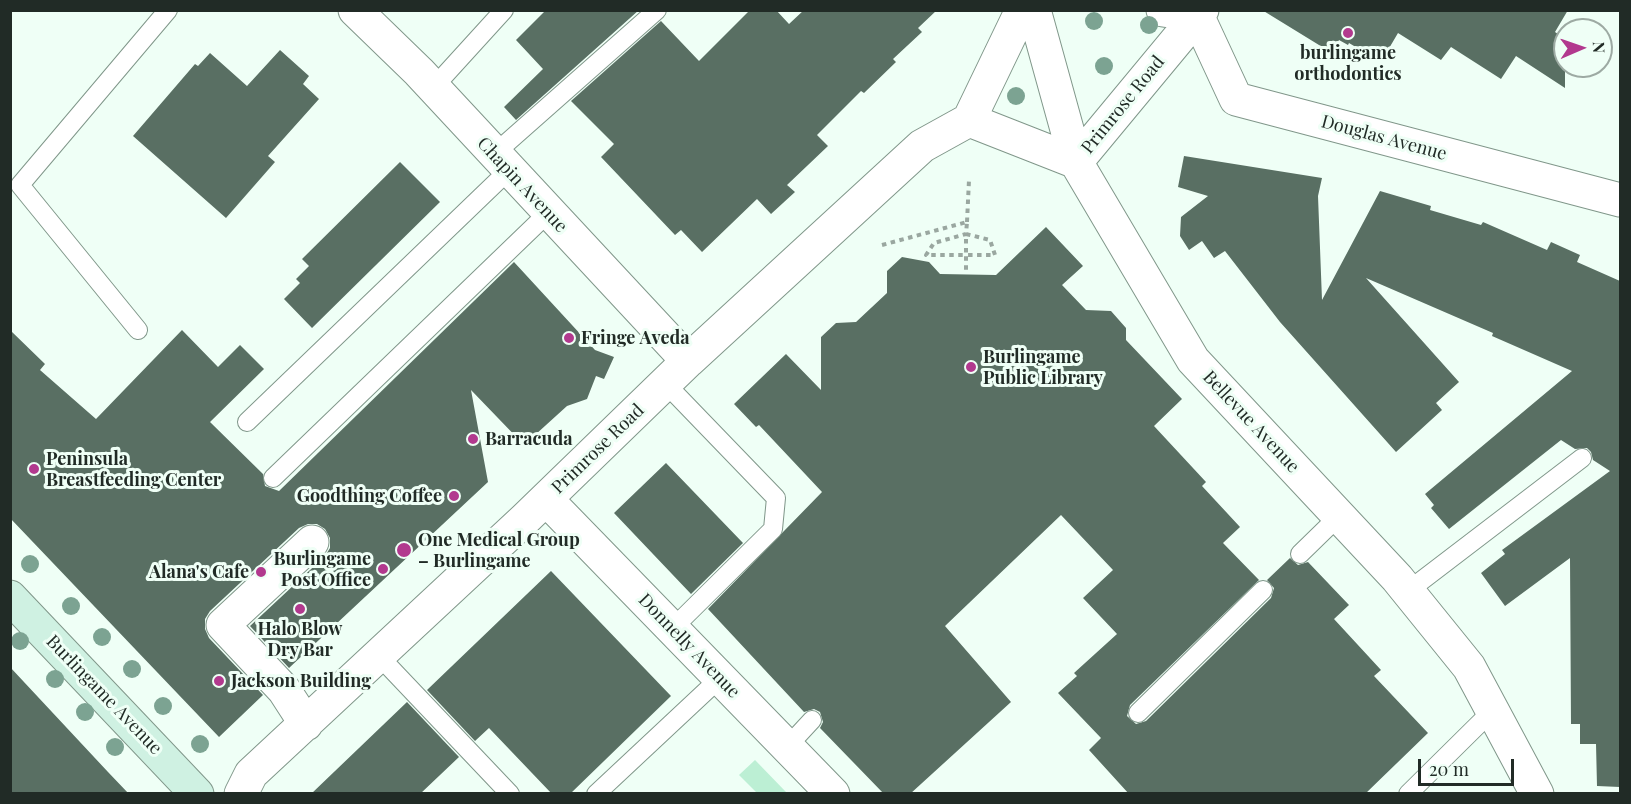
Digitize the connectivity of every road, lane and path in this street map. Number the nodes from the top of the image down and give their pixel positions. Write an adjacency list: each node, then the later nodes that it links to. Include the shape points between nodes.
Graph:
1 (168, 10): 21 (lane, via 20,185)
2 (355, 10): 9 (street, Chapin Avenue)
3 (504, 10): 9 (lane)
4 (657, 10): 12 (lane)
5 (1022, 10): 10 (street)
6 (1035, 10): 11 (street, Bellevue Avenue)
7 (1163, 10): 8 (street)
8 (1200, 13): 11 (street, Primrose Road); 14 (street, Douglas Avenue, via 1236,99)
9 (433, 88): 12 (street, Chapin Avenue)
10 (969, 120): 11 (street, Primrose Road); 22 (street, Primrose Road, via 921,146)
11 (1076, 162): 27 (street, Bellevue Avenue, via 1193,360)
12 (501, 163): 15 (street, Chapin Avenue); 23 (lane)
13 (969, 180): 16 (path)
14 (1620, 200)
15 (549, 213): 22 (street, Chapin Avenue); 25 (lane)
16 (967, 222): 17 (path); 18 (path)
17 (966, 234): 19 (path); 19 (path, via 990,240 995,255); 19 (path, via 934,243 926,255)
18 (882, 245)
19 (966, 255): 20 (path)
20 (966, 274)
21 (138, 330)
22 (677, 372): 26 (street, Primrose Road); 33 (lane, via 776,498 773,529)
23 (247, 422)
24 (1582, 458): 31 (lane)
25 (273, 478)
26 (546, 499): 33 (street, Donnelly Avenue); 34 (street, Primrose Road)
27 (1339, 516): 29 (lane); 31 (street, Bellevue Avenue)
28 (312, 542): 39 (street, via 223,625 284,690)
29 (1300, 554)
30 (1263, 590): 37 (lane)
31 (1407, 591): 36 (street, Bellevue Avenue, via 1469,667)
32 (10, 597): 41 (street, Burlingame Avenue)
33 (672, 629): 35 (street, Donnelly Avenue)
34 (379, 656): 39 (street, Primrose Road); 43 (lane)
35 (720, 678): 40 (street, Donnelly Avenue); 44 (lane)
36 (1492, 711): 46 (lane); 47 (street, Bellevue Avenue)
37 (1138, 713)
38 (812, 720): 40 (lane)
39 (306, 724): 42 (street, Primrose Road, via 251,774)
40 (787, 747): 45 (street, Donnelly Avenue)
41 (197, 794)
42 (241, 794)
43 (510, 794)
44 (596, 794)
45 (833, 794)
46 (1408, 794)
47 (1537, 794)

